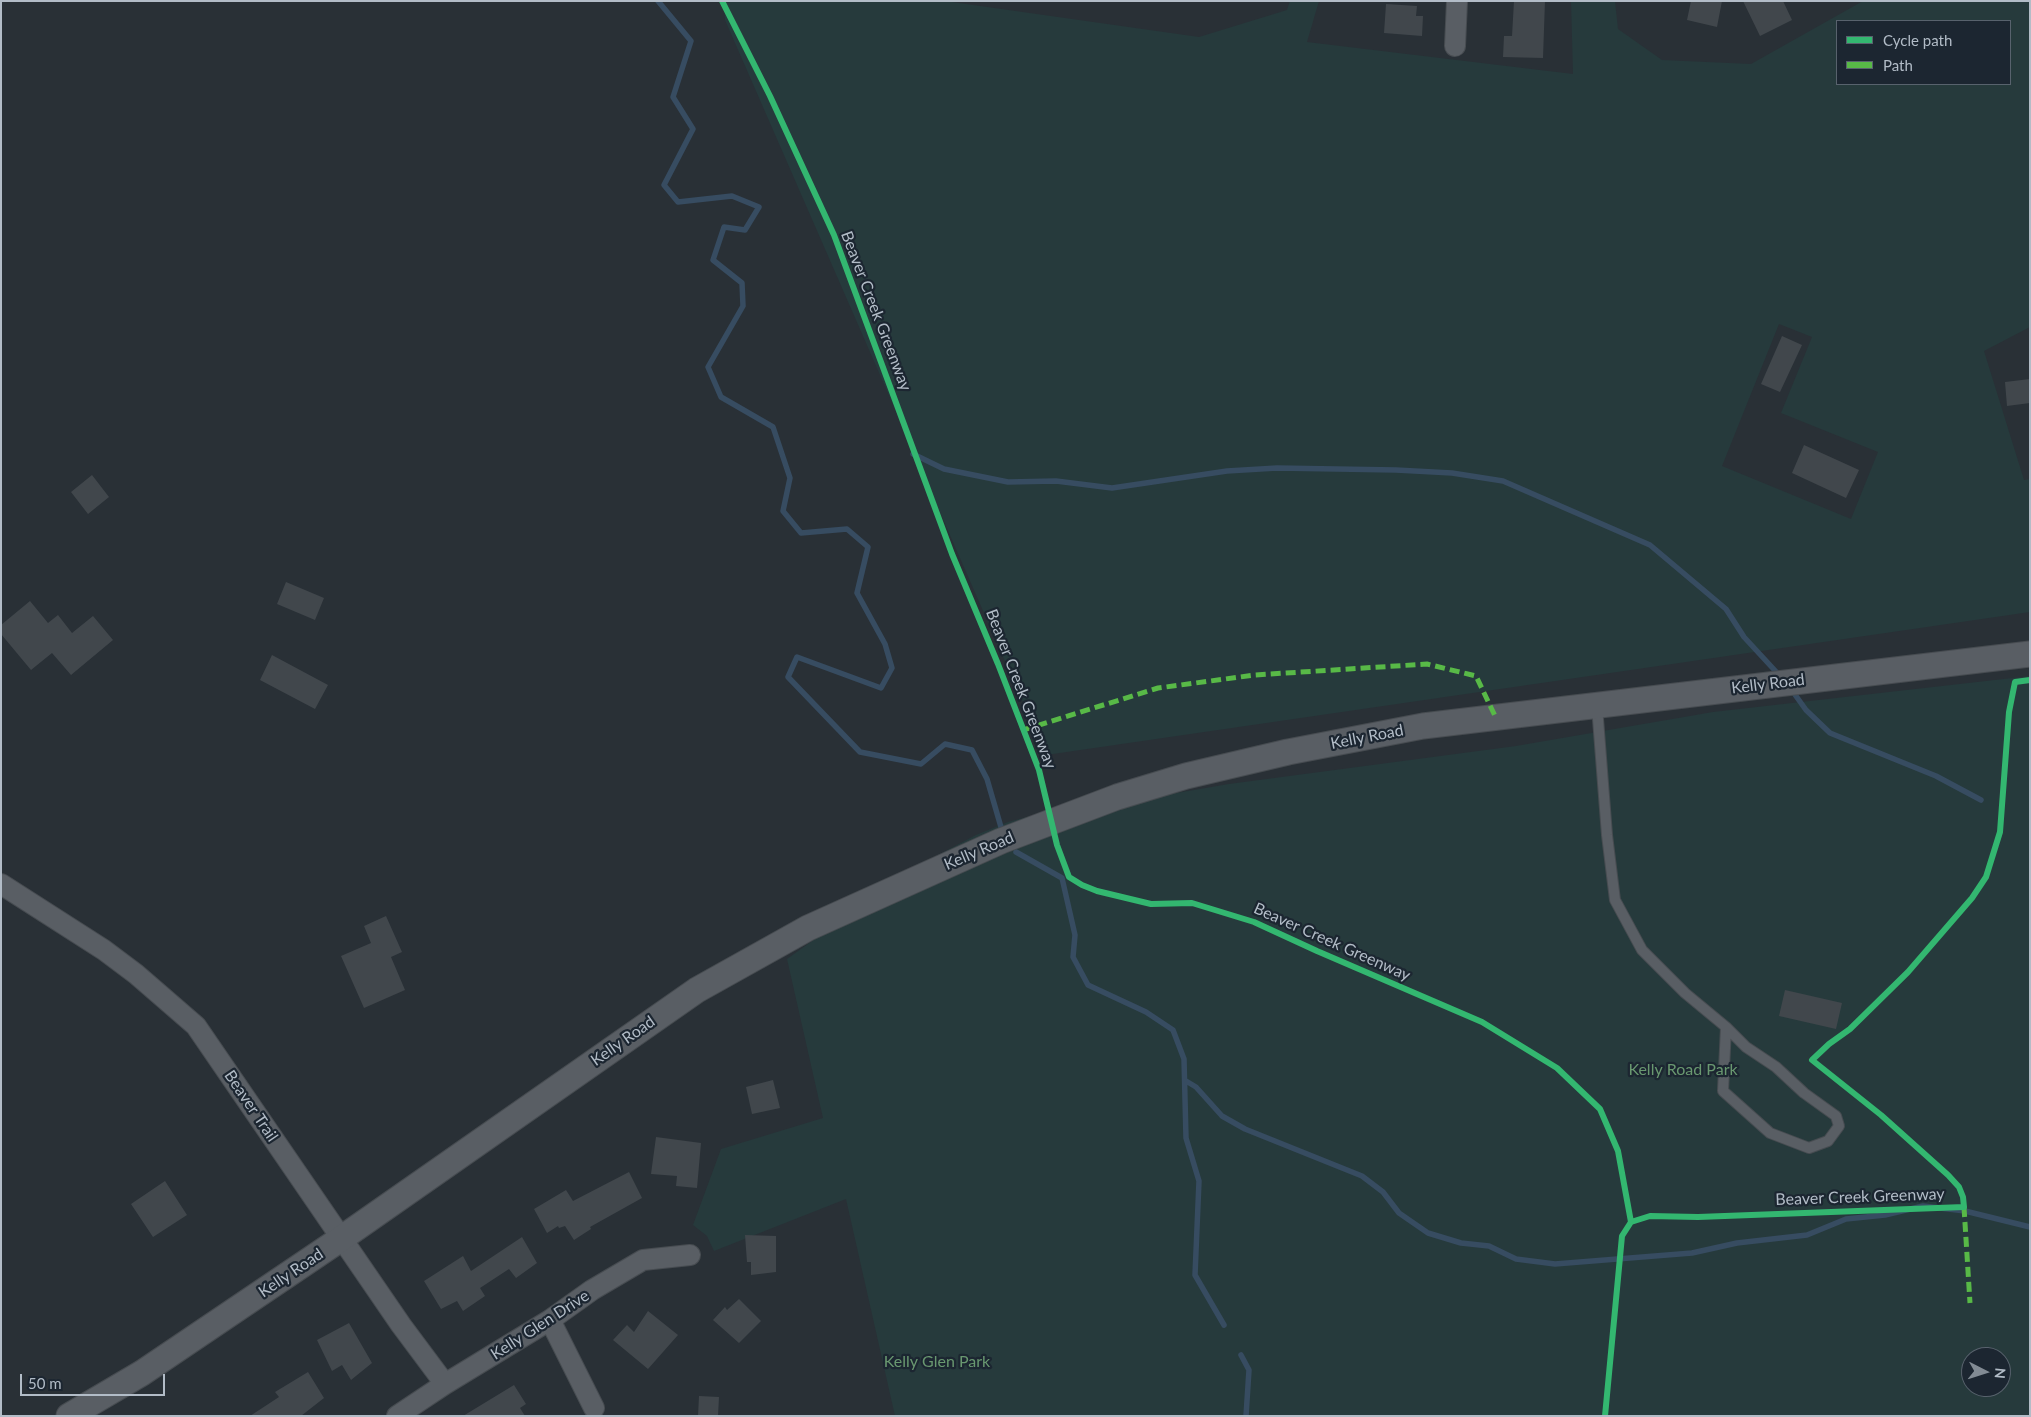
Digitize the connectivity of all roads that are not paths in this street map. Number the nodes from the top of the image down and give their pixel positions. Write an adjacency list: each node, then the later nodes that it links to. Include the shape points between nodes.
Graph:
1 (1457, 1): 2 (street)
2 (1455, 46)
3 (2030, 654): 4 (street, Kelly Road)
4 (1597, 706): 6 (lane, via 1615,900 1642,950 1685,994); 7 (street, Kelly Road, via 1423,726 1288,752 1186,776 1116,797 992,844 808,928 697,990)
5 (1, 884): 7 (street, Beaver Trail, via 104,950 196,1026)
6 (1726, 1027): 6 (lane, via 1723,1091 1770,1133 1810,1148 1828,1141 1840,1126 1836,1116 1746,1047)
7 (342, 1238): 10 (street, Beaver Trail); 12 (street, Kelly Road, via 142,1373)
8 (690, 1255): 9 (street, Kelly Glen Drive, via 643,1260)
9 (550, 1320): 10 (street, Kelly Glen Drive); 11 (street)
10 (445, 1384): 13 (street, Kelly Glen Drive)
11 (594, 1408)
12 (69, 1416)
13 (397, 1416)

